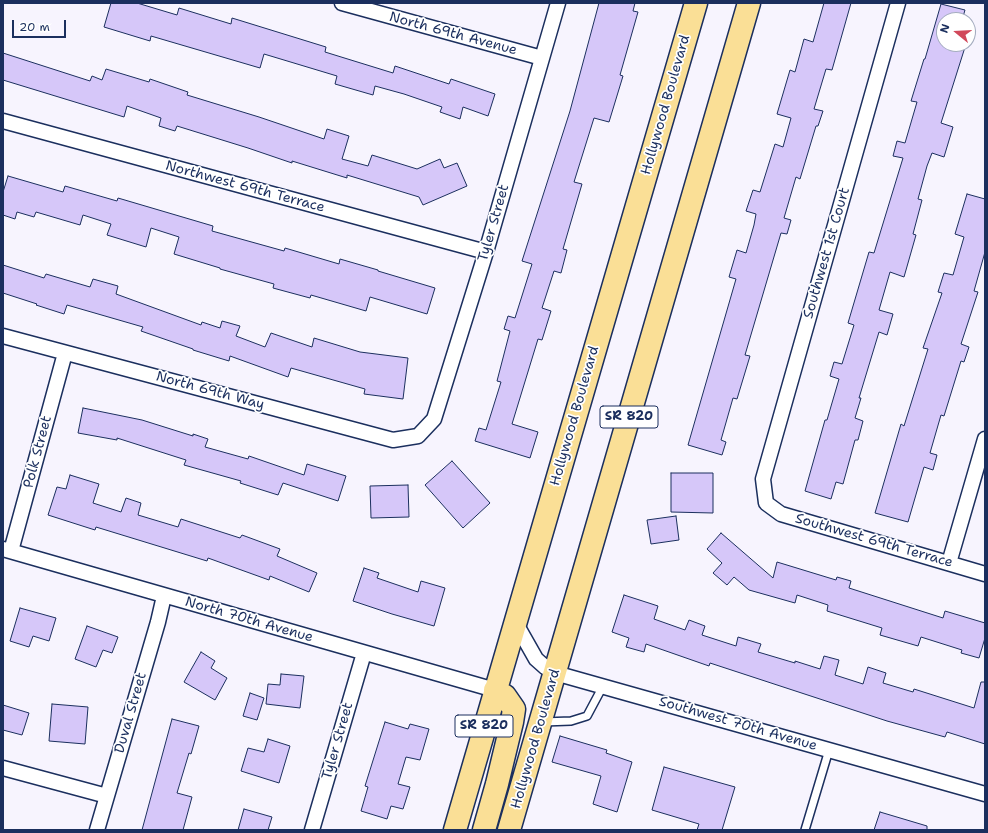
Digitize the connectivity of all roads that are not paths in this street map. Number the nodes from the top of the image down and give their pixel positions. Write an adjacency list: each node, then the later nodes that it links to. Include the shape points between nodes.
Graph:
1 (342, 3): 6 (street, North 69th Avenue)
2 (558, 3): 6 (street, Tyler Street)
3 (696, 3): 18 (highway, Hollywood Boulevard / SR 820)
4 (749, 3): 20 (highway, Hollywood Boulevard / SR 820)
5 (898, 3): 13 (street, Southwest 1st Court, via 763,479)
6 (542, 58): 8 (street, Tyler Street)
7 (3, 121): 8 (street, Northwest 69th Terrace)
8 (486, 252): 11 (street, Tyler Street, via 434,419)
9 (3, 336): 10 (street, North 69th Way)
10 (65, 353): 11 (street, North 69th Way, via 393,440); 14 (street, Polk Street)
11 (418, 436)
12 (985, 439): 15 (street)
13 (766, 503): 15 (street, Southwest 69th Terrace, via 781,514)
14 (7, 550): 17 (street, North 70th Avenue)
15 (949, 563): 16 (street, Southwest 69th Terrace)
16 (985, 574)
17 (164, 596): 19 (street, North 70th Avenue); 27 (street, Duval Street)
18 (515, 622): 20 (street, Southwest 70th Avenue, via 536,659); 22 (highway, Hollywood Boulevard / SR 820)
19 (364, 653): 22 (street, North 70th Avenue); 29 (street, Tyler Street)
20 (555, 673): 21 (street, Southwest 70th Avenue); 23 (highway, Hollywood Boulevard / SR 820)
21 (603, 686): 23 (lane, via 587,716 571,722); 24 (street, Southwest 70th Avenue)
22 (495, 690): 30 (highway, Hollywood Boulevard / SR 820); 31 (highway, via 505,696 514,709)
23 (541, 722): 32 (highway, Hollywood Boulevard / SR 820)
24 (829, 750): 26 (street, Southwest 70th Avenue); 33 (lane)
25 (3, 768): 27 (street)
26 (985, 794)
27 (107, 796): 28 (street, Duval Street)
28 (97, 830)
29 (312, 830)
30 (455, 830)
31 (484, 830)
32 (509, 830)
33 (806, 830)

